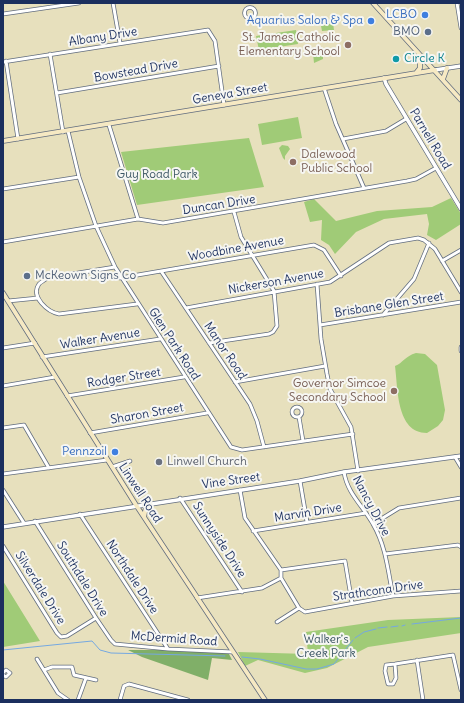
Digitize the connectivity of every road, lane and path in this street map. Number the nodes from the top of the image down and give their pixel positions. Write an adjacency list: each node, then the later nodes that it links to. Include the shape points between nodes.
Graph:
1 (79, 3): 6 (street)
2 (113, 3): 10 (street)
3 (246, 3): 7 (street)
4 (373, 3): 12 (main road)
5 (457, 3): 9 (street)
6 (60, 4): 8 (street)
7 (248, 8)
8 (3, 14)
9 (461, 28)
10 (120, 43): 11 (street, Albany Drive); 14 (street, Albany Drive, via 206,29 213,34)
11 (50, 54): 13 (street, Albany Drive); 22 (street)
12 (420, 56): 17 (main road); 18 (main road, via 420,68)
13 (4, 61): 29 (street)
14 (219, 66): 22 (street, Bowstead Drive); 24 (street)
15 (461, 66): 16 (street, Geneva Street)
16 (447, 68): 17 (street, Geneva Street); 20 (main road)
17 (435, 70): 18 (main road, Geneva Street); 20 (main road)
18 (416, 73): 19 (main road, Geneva Street)
19 (384, 78): 21 (main road, Geneva Street); 25 (street, Parnell Road)
20 (443, 79): 23 (main road)
21 (324, 88): 24 (main road, Geneva Street); 30 (street)
22 (57, 93): 28 (street)
23 (461, 100)
24 (224, 105): 26 (main road, Geneva Street)
25 (406, 118): 30 (street, via 386,131); 32 (street, Parnell Road)
26 (108, 125): 27 (main road, Geneva Street); 39 (street)
27 (68, 131): 28 (main road, Geneva Street); 33 (street, Glen Park Road)
28 (63, 132): 29 (main road, Geneva Street)
29 (18, 139): 31 (main road, Geneva Street)
30 (343, 139): 34 (street)
31 (3, 141)
32 (436, 168): 34 (street, Duncan Drive, via 416,179); 36 (street, Parnell Road)
33 (79, 177): 35 (street); 40 (street, Glen Park Road)
34 (364, 188): 38 (street, Duncan Drive)
35 (3, 189)
36 (460, 203): 37 (street, Parnell Road)
37 (461, 208)
38 (234, 212): 39 (street, Duncan Drive, via 163,223); 44 (street, via 241,237)
39 (138, 219): 40 (street, Duncan Drive)
40 (96, 226): 41 (street, Duncan Drive); 46 (street, Glen Park Road)
41 (3, 242)
42 (429, 243): 45 (street); 48 (street, Nickerson Avenue, via 418,238 389,243); 59 (street, via 414,279)
43 (461, 250): 45 (street)
44 (253, 255): 47 (street, Woodbine Avenue); 48 (street, Woodbine Avenue, via 314,245 324,250); 51 (street)
45 (442, 261): 52 (street)
46 (115, 267): 49 (street, Glen Park Road); 54 (street, via 47,278 39,284 36,292)
47 (161, 271): 49 (street, Woodbine Avenue); 58 (street, Manor Road)
48 (341, 276): 50 (street, Nickerson Avenue, via 330,282)
49 (120, 278): 57 (street, Glen Park Road)
50 (317, 284): 51 (street, Nickerson Avenue); 60 (street)
51 (274, 291): 58 (street, Nickerson Avenue); 63 (street, via 277,321 272,332)
52 (461, 292)
53 (3, 293): 55 (main road, Linwell Road)
54 (38, 298): 55 (street); 57 (street, via 49,311 59,314)
55 (8, 302): 62 (main road, Linwell Road)
56 (461, 302): 59 (street, Brisbane Glen Street)
57 (137, 304): 61 (street, Glen Park Road)
58 (186, 308): 63 (street, Manor Road)
59 (383, 315): 60 (street, Brisbane Glen Street)
60 (320, 325): 68 (street)
61 (160, 339): 67 (street, Walker Avenue); 70 (street, Glen Park Road)
62 (34, 343): 65 (street); 67 (main road, Linwell Road)
63 (209, 343): 71 (street, Manor Road)
64 (461, 347): 66 (street)
65 (3, 348)
66 (461, 351)
67 (42, 357): 69 (main road, Linwell Road)
68 (325, 366): 71 (street); 78 (street, via 330,389 348,419)
69 (55, 377): 72 (street); 73 (main road, Linwell Road)
70 (184, 377): 73 (street, Rodger Street); 74 (street, Glen Park Road)
71 (235, 382): 80 (street, Manor Road, via 253,411)
72 (3, 386)
73 (67, 396): 77 (main road, Linwell Road)
74 (208, 413): 77 (street, Sharon Street); 80 (street, Glen Park Road, via 231,447 242,450)
75 (299, 416): 79 (street)
76 (3, 428): 87 (street, via 22,426)
77 (90, 433): 83 (main road, Linwell Road)
78 (353, 434): 79 (street, Glen Park Road); 88 (street)
79 (303, 440): 80 (street, Glen Park Road)
80 (264, 447)
81 (461, 456): 82 (street, Vine Street)
82 (455, 457): 86 (street); 88 (street, Vine Street)
83 (107, 460): 85 (main road, Linwell Road); 87 (street)
84 (130, 461): 85 (street)
85 (112, 467): 97 (main road, Linwell Road)
86 (461, 467)
87 (49, 468): 90 (street)
88 (358, 471): 89 (street, Vine Street)
89 (344, 472): 91 (street, Vine Street); 98 (street, Nancy Drive, via 348,488)
90 (3, 474)
91 (300, 481): 93 (street, Vine Street); 102 (street)
92 (3, 490): 103 (street)
93 (240, 490): 94 (street, Vine Street); 106 (street, via 245,518)
94 (180, 498): 96 (street, Vine Street); 113 (street, Sunnyside Drive)
95 (461, 498): 104 (street, via 398,508)
96 (150, 503): 97 (street, Vine Street); 100 (main road)
97 (136, 505): 99 (street, Vine Street); 100 (main road, Linwell Road)
98 (366, 513): 102 (street, Marvin Drive); 104 (street, Nancy Drive)
99 (80, 514): 101 (street, Vine Street); 121 (street, Northdale Drive)
100 (144, 518): 115 (main road, Linwell Road)
101 (35, 521): 103 (street, Vine Street); 118 (street, Southdale Drive)
102 (307, 522): 106 (street, Marvin Drive)
103 (24, 523): 105 (street, Vine Street)
104 (373, 524): 109 (street, Nancy Drive)
105 (3, 527)
106 (253, 531): 110 (street)
107 (3, 546): 118 (street, Silverdale Drive, via 57,633 64,636)
108 (461, 547): 109 (street, via 458,544)
109 (385, 554): 114 (street, Nancy Drive)
110 (282, 570): 111 (street); 116 (street, via 345,561)
111 (280, 578): 113 (street, via 262,588); 117 (street)
112 (461, 591): 114 (street, Strathcona Drive)
113 (242, 592): 115 (street)
114 (393, 596): 116 (street, Strathcona Drive)
115 (197, 598): 122 (main road, Linwell Road)
116 (352, 603): 117 (street, Strathcona Drive, via 305,612)
117 (299, 608): 119 (street)
118 (96, 618): 120 (street, Southdale Drive)
119 (277, 622)
120 (115, 644): 121 (street, McDermid Road)
121 (168, 649): 122 (street, McDermid Road)
122 (233, 652): 134 (main road, Linwell Road)
123 (37, 658): 126 (street)
124 (417, 660): 125 (street); 129 (street, via 453,655); 135 (street)
125 (395, 664): 125 (street, via 395,680 393,684 388,684 386,665)
126 (44, 670): 127 (street, via 72,666 74,675); 130 (street, via 58,693)
127 (86, 678): 128 (street); 131 (street)
128 (96, 680)
129 (461, 690)
130 (68, 700)
131 (78, 700)
132 (120, 700): 133 (street, via 124,686 129,684)
133 (188, 700)
134 (265, 700)
135 (423, 700)

